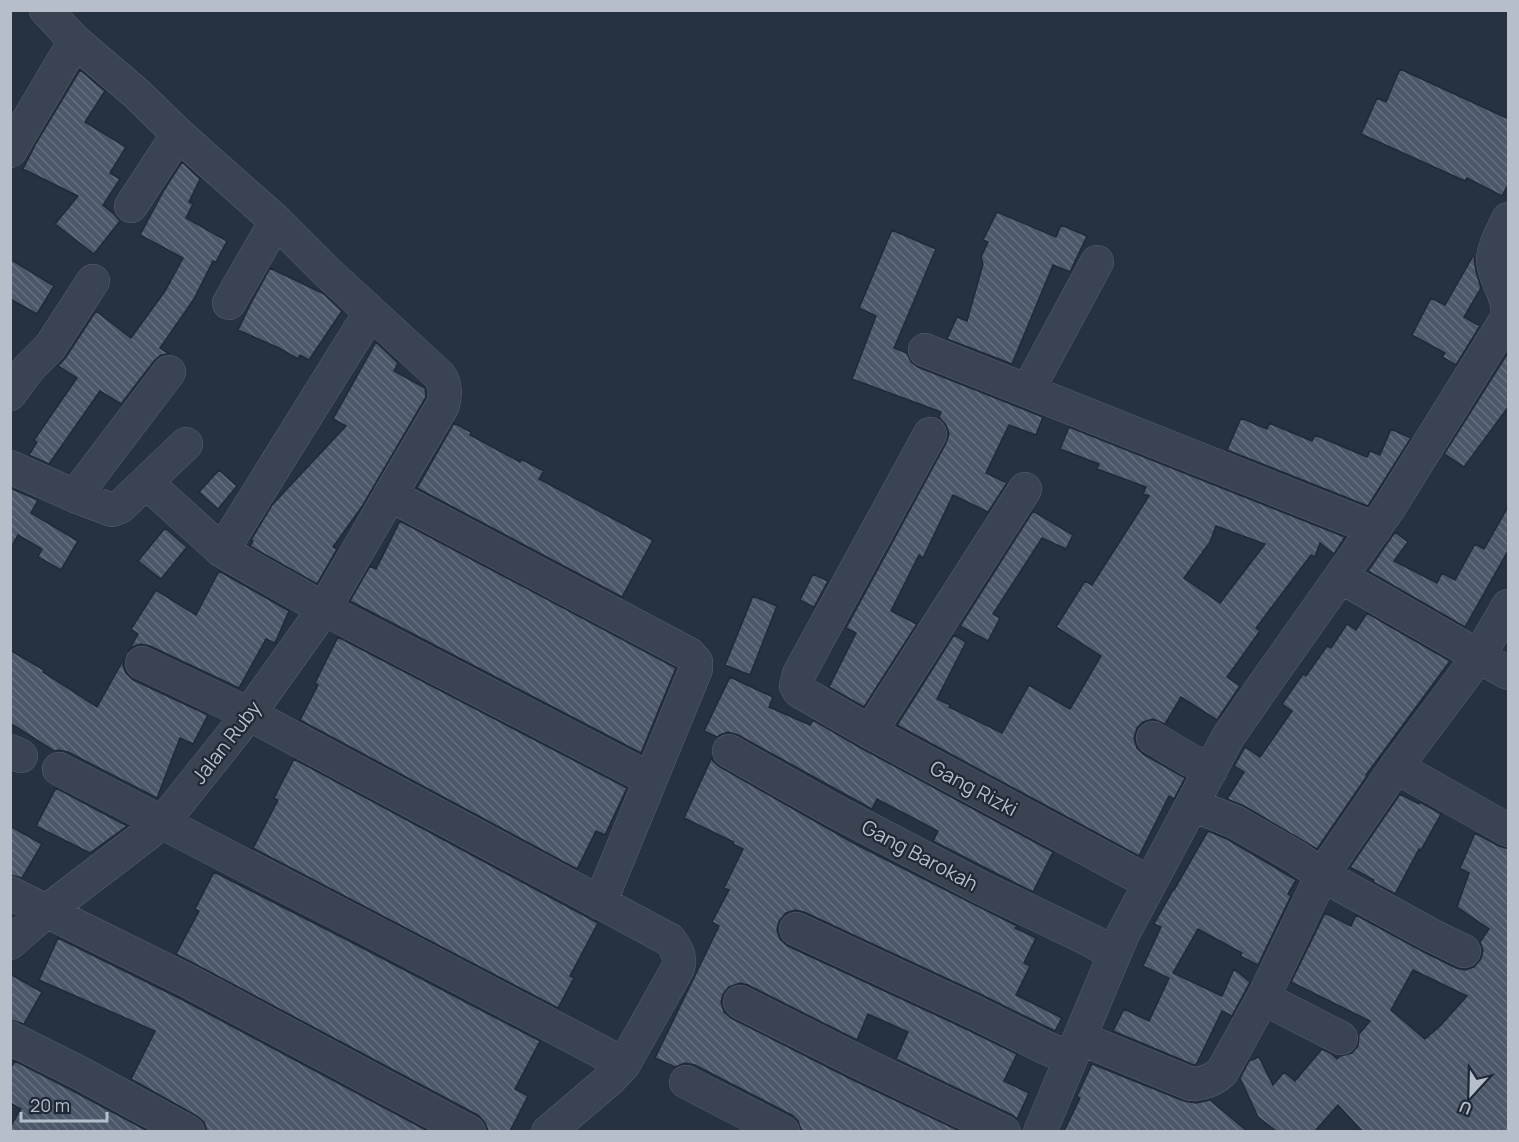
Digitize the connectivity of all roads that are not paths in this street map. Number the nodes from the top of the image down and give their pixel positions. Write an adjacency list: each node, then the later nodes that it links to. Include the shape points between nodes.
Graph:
1 (46, 10): 2 (street)
2 (75, 41): 3 (street); 4 (street)
3 (178, 134): 5 (street); 7 (street)
4 (10, 151)
5 (131, 206)
6 (1509, 219): 23 (street, via 1493,259 1506,297 1507,318)
7 (276, 221): 10 (street); 11 (street)
8 (1097, 262): 14 (street)
9 (93, 281): 15 (street, via 50,346)
10 (229, 303)
11 (370, 312): 21 (street, Jalan Ruby, via 439,375 445,386 443,405); 24 (street)
12 (925, 350): 14 (street)
13 (169, 372): 22 (street)
14 (1028, 390): 23 (street)
15 (10, 394)
16 (930, 434): 32 (street, Gang Rizki, via 796,686)
17 (186, 444): 22 (street, via 117,509)
18 (10, 466): 22 (street)
19 (1025, 489): 32 (street)
20 (157, 492): 24 (street)
21 (390, 495): 27 (street, Jalan Ruby); 38 (street, via 692,656 696,669)
22 (75, 496)
23 (1375, 529): 25 (street)
24 (222, 551): 27 (street)
25 (1341, 577): 28 (street); 37 (street, via 1247,708)
26 (1509, 606): 28 (street)
27 (324, 609): 31 (street, Jalan Ruby); 38 (street)
28 (1479, 656): 30 (street); 35 (street)
29 (142, 663): 31 (street)
30 (1509, 673)
31 (249, 714): 40 (street, Jalan Ruby); 45 (street)
32 (870, 732): 43 (street, Gang Rizki)
33 (1153, 738): 37 (street)
34 (729, 751): 50 (street, Gang Barokah, via 833,810)
35 (1396, 767): 41 (street); 42 (street)
36 (59, 769): 40 (street)
37 (1211, 770): 39 (street)
38 (650, 779): 45 (street)
39 (1193, 805): 42 (street, via 1235,822); 43 (street)
40 (164, 822): 46 (street, Jalan Ruby); 56 (street)
41 (1509, 830)
42 (1322, 876): 49 (street); 51 (street)
43 (1150, 883): 50 (street)
44 (10, 892): 46 (street)
45 (600, 903): 56 (street, via 670,940 680,960)
46 (48, 910): 48 (street, Jalan Ruby); 59 (street)
47 (796, 929): 55 (street, via 1044,1047)
48 (10, 943)
49 (1464, 951)
50 (1114, 954): 55 (street)
51 (1263, 998): 54 (street); 55 (street, via 1222,1072 1199,1084)
52 (740, 1002): 62 (street)
53 (10, 1038): 58 (street)
54 (1341, 1038)
55 (1075, 1048): 63 (street)
56 (624, 1064): 60 (street)
57 (686, 1082): 61 (street)
58 (188, 1131)
59 (469, 1131)
60 (548, 1131)
61 (783, 1131)
62 (1004, 1131)
63 (1040, 1131)

